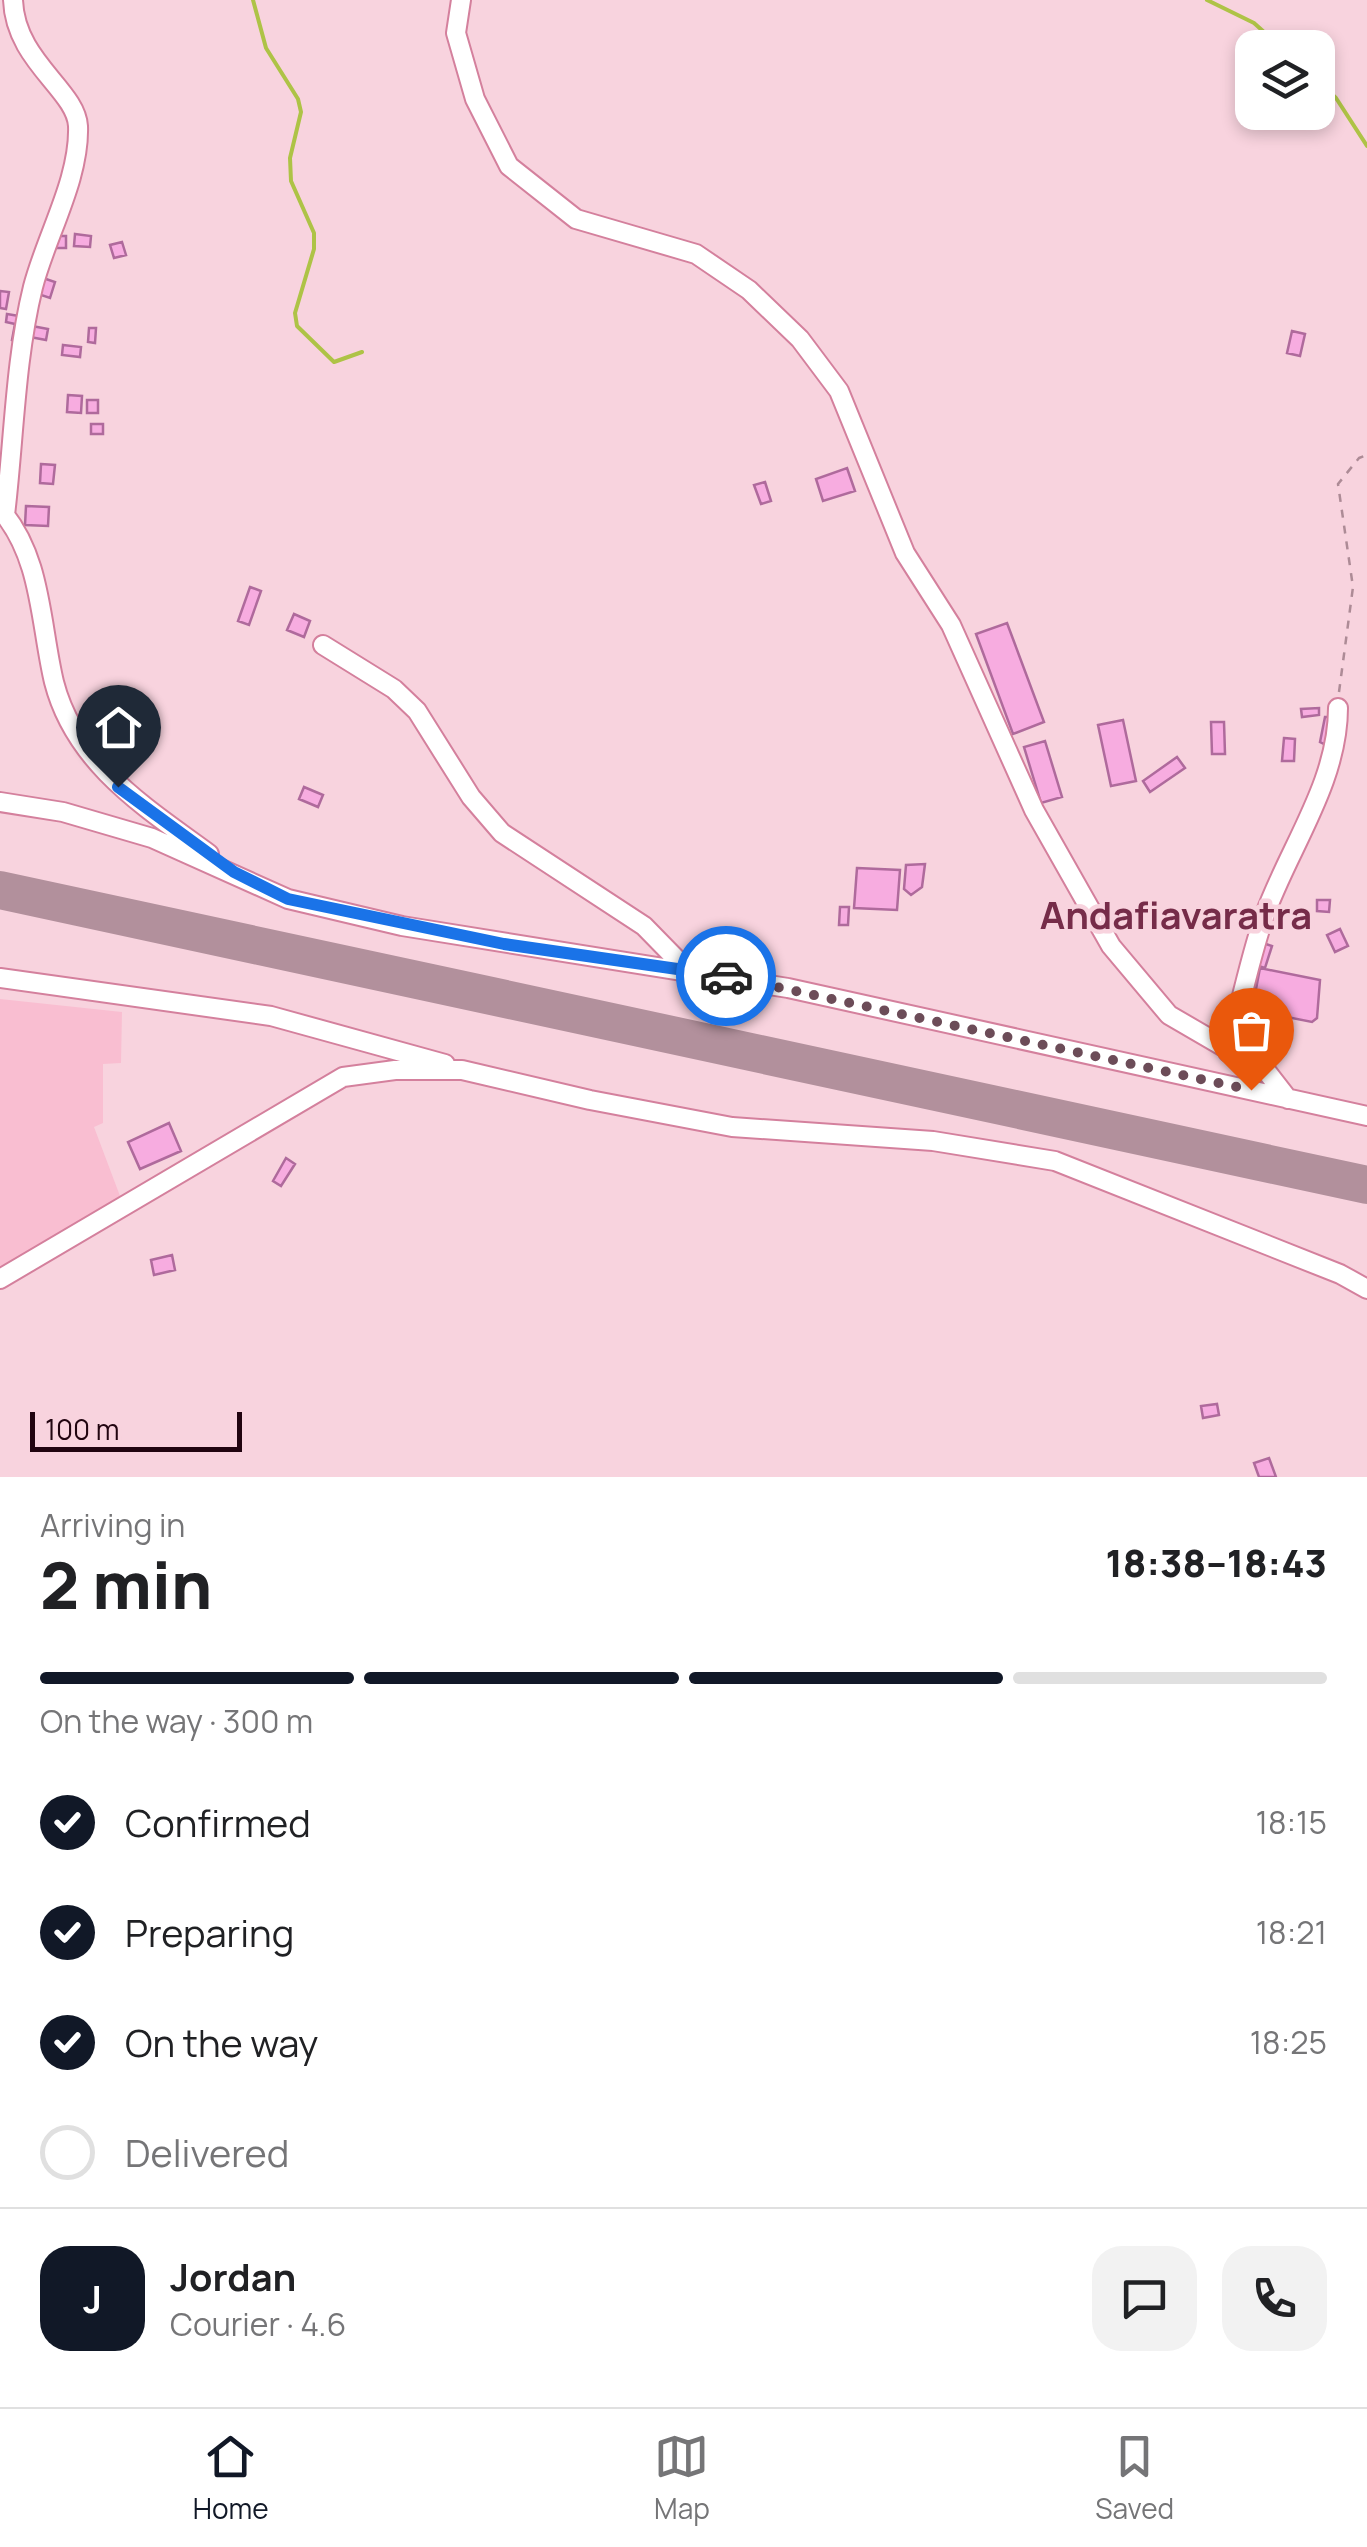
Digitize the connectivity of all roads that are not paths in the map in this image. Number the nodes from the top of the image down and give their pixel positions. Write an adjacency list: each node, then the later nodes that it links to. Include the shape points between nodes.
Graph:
1 (13, 0): 3 (street, via 18,32 74,110 78,126 32,290)
2 (461, 0): 10 (street, via 456,33 475,100 509,166 576,219 638,234 709,263 800,339 839,391 905,553 951,624 1059,858 1145,988 1169,1014)
3 (2, 512): 7 (street, via 27,549 55,685 77,737 118,787)
4 (323, 645): 8 (street, via 394,688 418,711 471,797 502,832 644,926)
5 (1338, 708): 10 (street, via 1324,778 1265,915)
6 (0, 802): 7 (street, via 152,838)
7 (234, 872): 8 (street, via 288,899 402,926)
8 (688, 972): 12 (street)
9 (0, 978): 11 (street, via 271,1016)
10 (1228, 1052): 12 (street, via 1267,1072)
11 (462, 1070): 14 (street, via 343,1077); 15 (street, via 732,1127 932,1141 1055,1161)
12 (1288, 1098): 13 (street)
13 (1367, 1116)
14 (0, 1279)
15 (1367, 1288)

